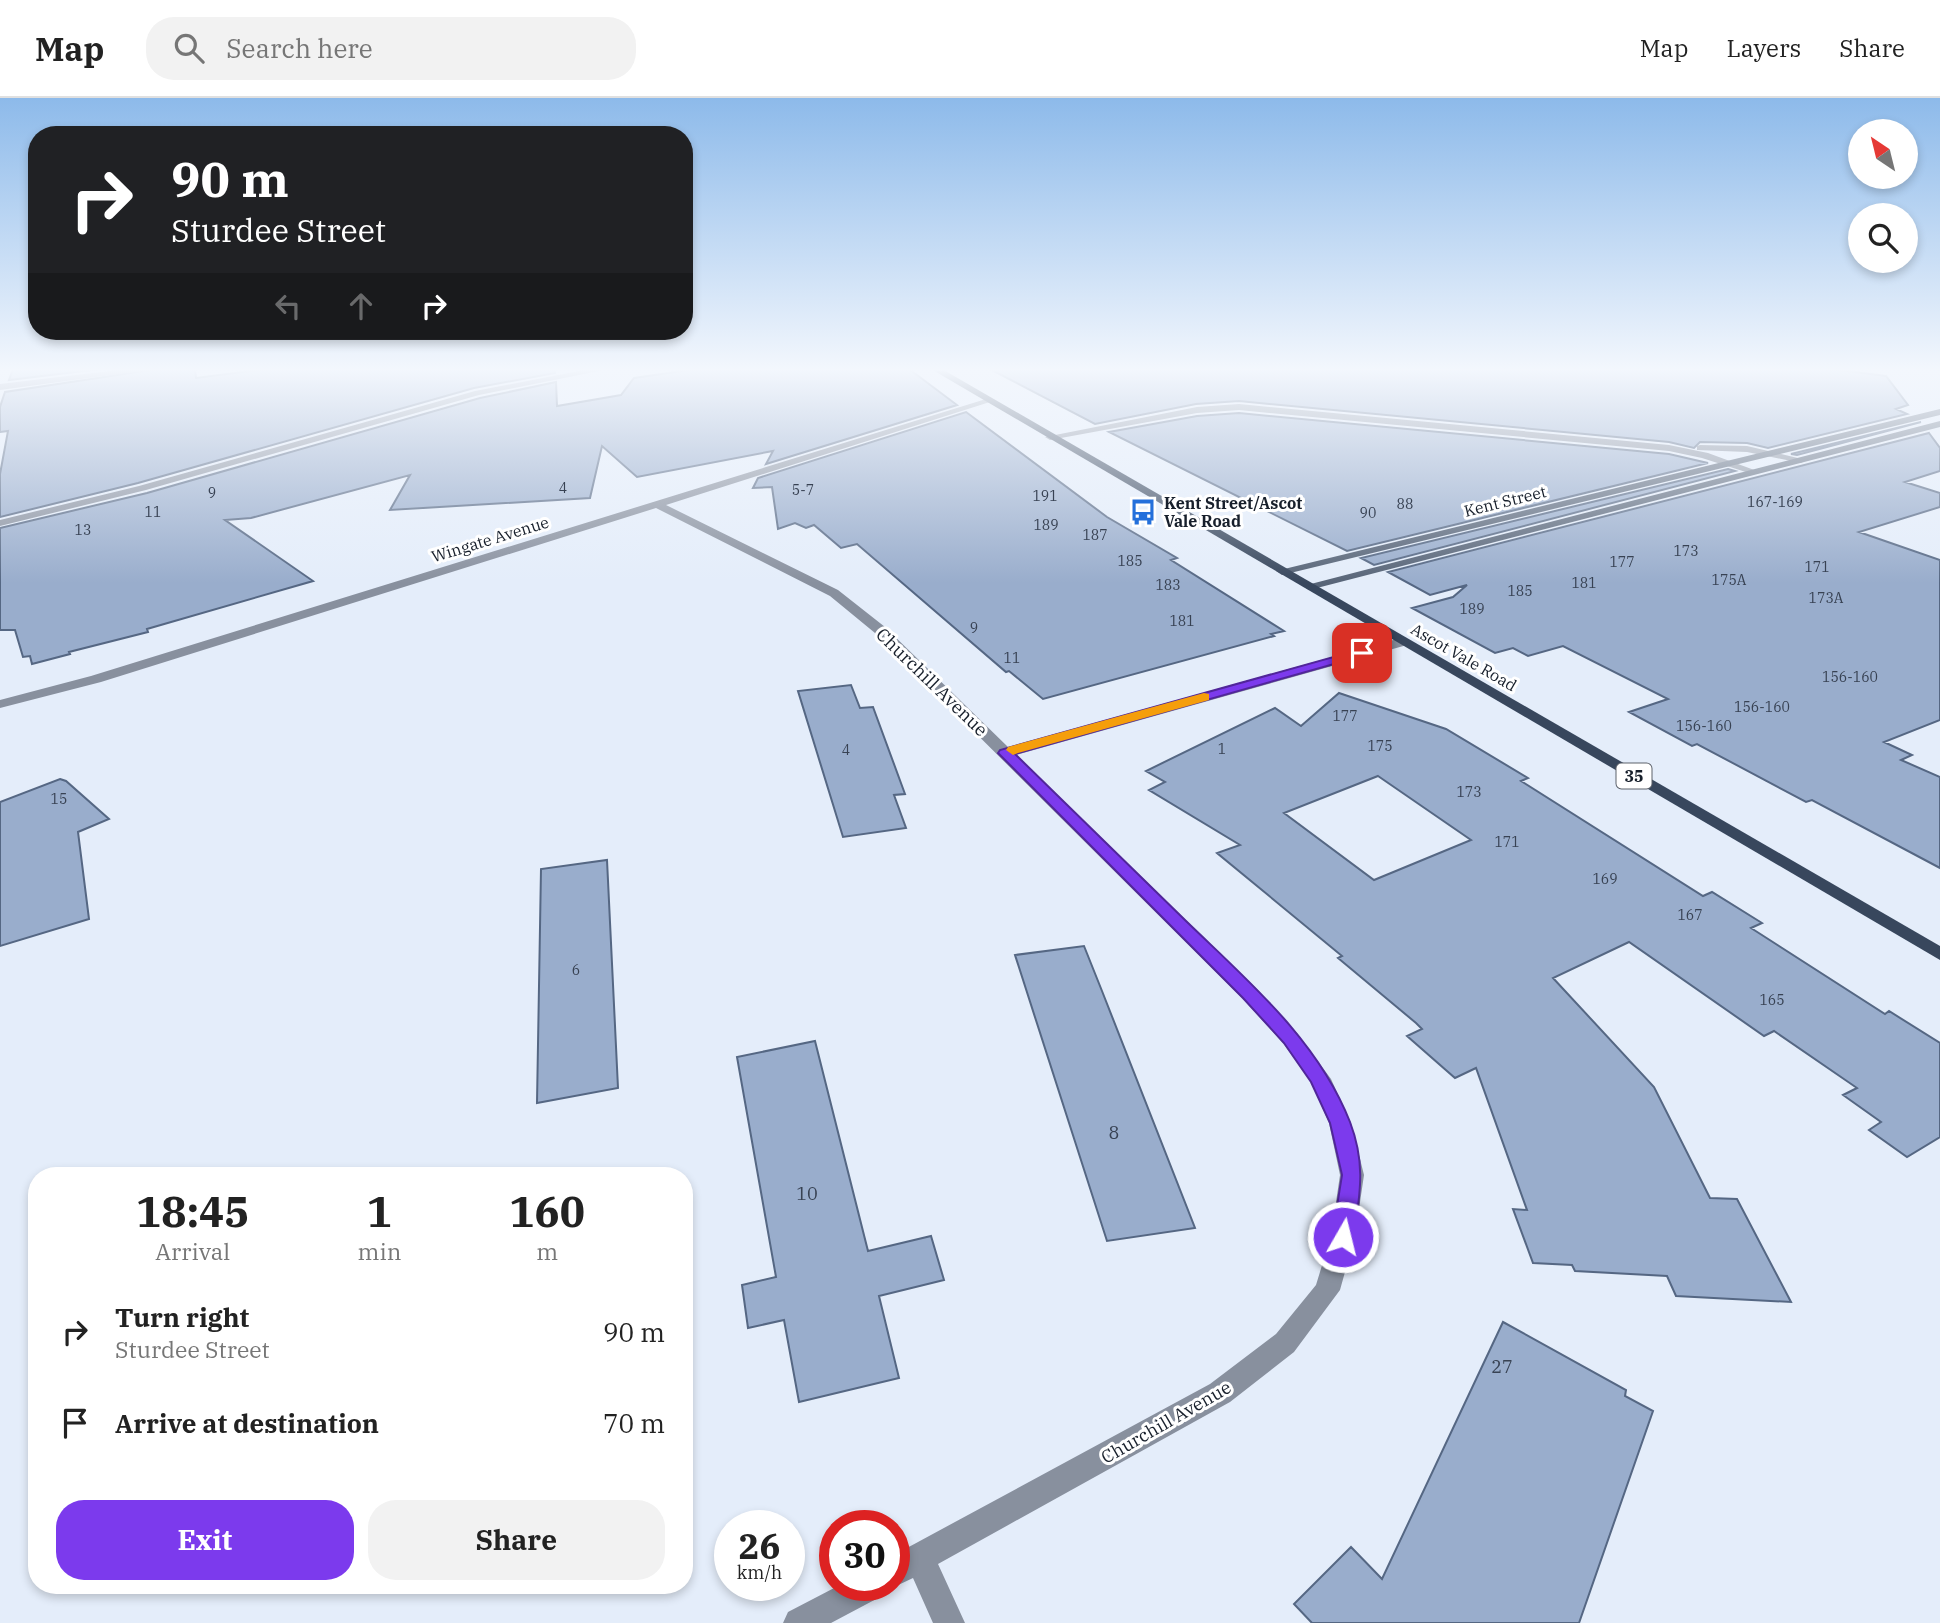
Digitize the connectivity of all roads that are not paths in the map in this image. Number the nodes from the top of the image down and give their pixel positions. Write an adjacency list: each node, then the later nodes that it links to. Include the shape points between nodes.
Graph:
1 (312, 440): 13 (street)
2 (862, 440): 12 (street, Wingate Avenue)
3 (1055, 440): 14 (main road, Ascot Vale Road / 35)
4 (1587, 440): 7 (street)
5 (1823, 440): 8 (street, Kent Street)
6 (1878, 440): 9 (street, Kent Street)
7 (1669, 448): 8 (street); 10 (street)
8 (1769, 453): 9 (street); 10 (street, Kent Street)
9 (1801, 460): 11 (street, Kent Street)
10 (1728, 463): 11 (street); 14 (street, Kent Street)
11 (1752, 471): 15 (street, Kent Street)
12 (656, 504): 17 (street, Wingate Avenue, via 134,667); 18 (street, Churchill Avenue, via 799,575 856,609)
13 (0, 523)
14 (1282, 571): 15 (main road, Ascot Vale Road / 35)
15 (1309, 586): 16 (main road, Ascot Vale Road / 35)
16 (1402, 642): 18 (street); 19 (main road, Ascot Vale Road / 35)
17 (0, 704)
18 (1005, 753): 20 (street, Churchill Avenue, via 1290,1038 1320,1079 1340,1123 1352,1175 1343,1237 1327,1290 1285,1343 1220,1394)
19 (1940, 954)
20 (910, 1563)
21 (910, 1569): 24 (street)
22 (841, 1601): 23 (street)
23 (799, 1623)
24 (949, 1623)

